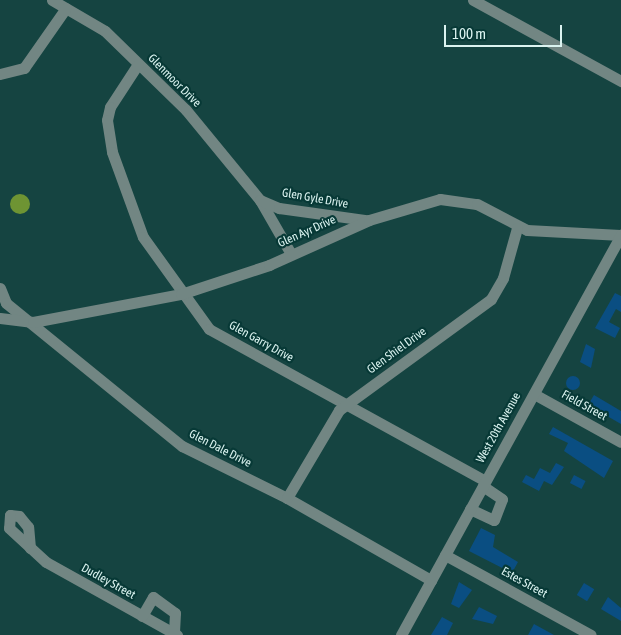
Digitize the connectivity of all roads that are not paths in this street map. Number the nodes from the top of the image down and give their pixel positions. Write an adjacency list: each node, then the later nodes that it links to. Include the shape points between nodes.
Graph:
1 (52, 0): 3 (street, Glenmoor Drive)
2 (473, 0): 6 (street)
3 (66, 8): 4 (street, Glenmoor Drive, via 105,31); 5 (street, via 24,68)
4 (138, 64): 7 (street, Glenmoor Drive, via 186,110); 13 (street, Glen Garry Drive, via 110,107 107,120 112,152 143,237)
5 (0, 74)
6 (621, 81)
7 (260, 200): 8 (street, Glen Gyle Drive, via 279,208); 11 (street, Glen Gyle Drive)
8 (369, 220): 9 (street, Glen Ayr Drive, via 418,203 454,199 490,209); 11 (street, Glen Ayr Drive)
9 (517, 228): 10 (street); 17 (street, Glen Shiel Drive, via 503,278 491,299)
10 (621, 235): 16 (street, West 20th Avenue)
11 (291, 254): 13 (street, Glen Ayr Drive)
12 (0, 288): 15 (street, Glen Dale Drive, via 6,303)
13 (181, 294): 15 (street, Glen Ayr Drive); 17 (street, Glen Garry Drive, via 209,329)
14 (0, 318): 15 (street, Glen Ayr Drive)
15 (33, 322): 20 (street, Glen Dale Drive, via 182,446)
16 (534, 394): 18 (street, Field Street); 19 (street, West 20th Avenue)
17 (344, 406): 19 (street, Glen Garry Drive); 20 (street, Glen Shiel Drive)
18 (621, 442)
19 (484, 484): 21 (street, West 20th Avenue); 21 (street, Glen Garry Drive, via 502,499 494,520)
20 (287, 498): 24 (street, Glen Dale Drive)
21 (470, 509): 23 (street, West 20th Avenue)
22 (30, 548): 25 (street, Dudley Street, via 46,562)
23 (445, 555): 24 (street, West 20th Avenue); 28 (street, Estes Street)
24 (431, 580): 27 (street, West 20th Avenue)
25 (142, 616): 26 (street, Dudley Street); 26 (street, via 153,597 175,613)
26 (176, 634)
27 (401, 635)
28 (591, 635)

